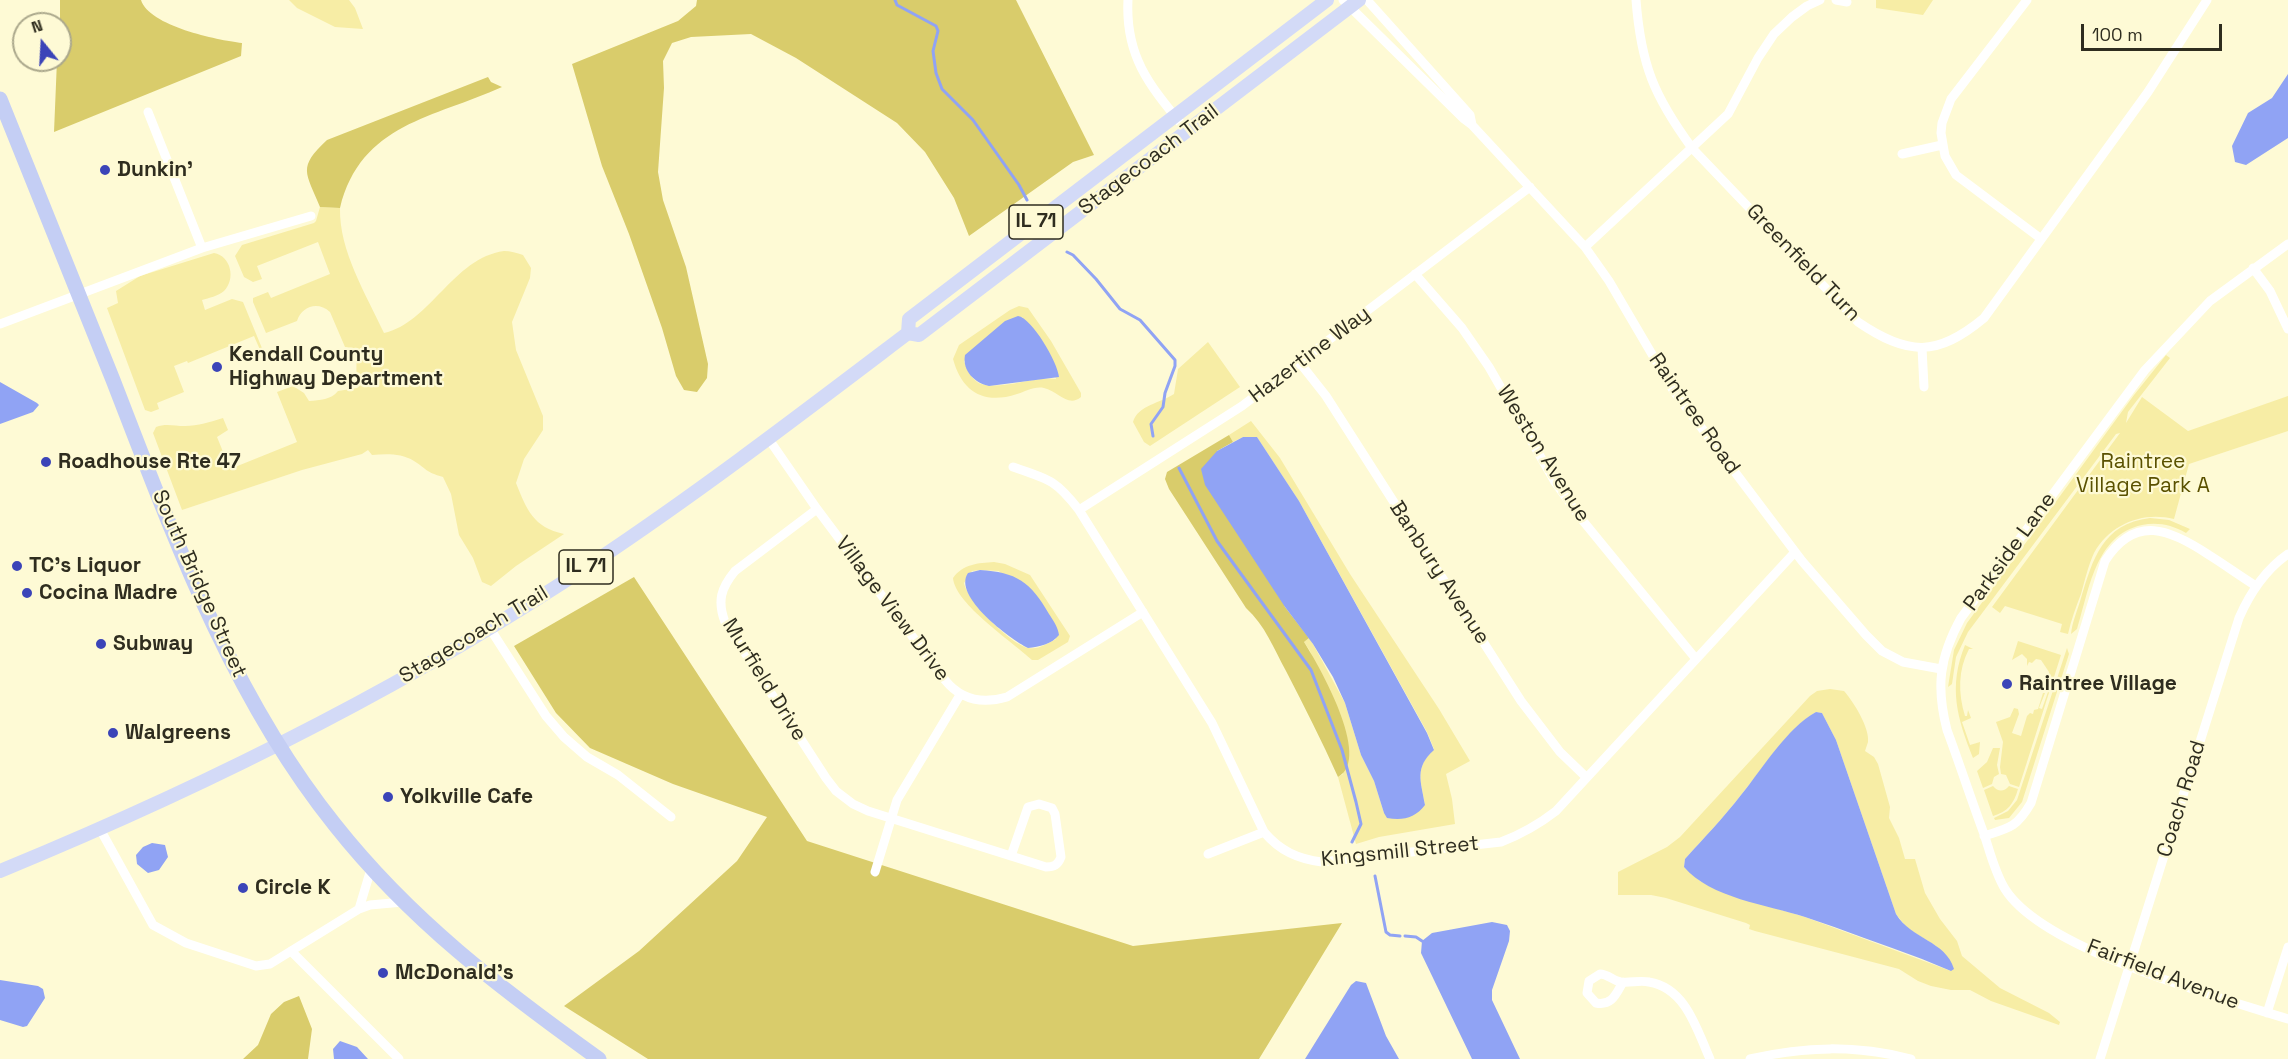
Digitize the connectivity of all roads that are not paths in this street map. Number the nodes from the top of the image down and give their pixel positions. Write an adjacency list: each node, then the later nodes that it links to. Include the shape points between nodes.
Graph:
1 (1128, 0): 13 (street, via 1133,51 1149,83)
2 (1326, 0): 13 (main road, Stagecoach Trail / IL 71)
3 (1368, 0): 14 (street, Raintree Road, via 1470,115)
4 (1636, 0): 17 (street, Greenfield Turn, via 1644,58 1653,88)
5 (1820, 0): 17 (street, via 1774,34 1728,114)
6 (1836, 0): 10 (street)
7 (2027, 0): 16 (street, via 1951,99 1942,123)
8 (2207, 0): 21 (street, Greenfield Turn, via 2148,92)
9 (1350, 2): 14 (street, Raintree Road); 15 (main road, Stagecoach Trail / IL 71)
10 (1847, 2)
11 (0, 99): 27 (highway, South Bridge Street)
12 (148, 112): 24 (street)
13 (1175, 116): 15 (street); 30 (main road, Stagecoach Trail / IL 71, via 909,319)
14 (1473, 125): 19 (street, Raintree Road)
15 (1187, 131): 30 (main road, Stagecoach Trail / IL 71, via 920,335)
16 (1942, 145): 18 (street); 21 (street, via 1950,166 1963,182)
17 (1692, 148): 23 (street); 31 (street, Greenfield Turn, via 1858,322 1881,338)
18 (1902, 154)
19 (1530, 187): 23 (street, Raintree Road); 26 (street, Hazertine Way)
20 (310, 216): 24 (street)
21 (2040, 238): 31 (street, Greenfield Turn, via 1984,318 1947,342)
22 (2288, 244): 25 (street, Parkside Lane)
23 (1585, 247): 38 (street, Raintree Road, via 1673,390)
24 (202, 248): 27 (street)
25 (2253, 268): 29 (street, via 2270,291); 44 (street, Parkside Lane, via 2210,301 2145,370 1961,618)
26 (1415, 274): 32 (street, Hazertine Way); 43 (street, Weston Avenue, via 1476,348 1579,516)
27 (78, 293): 28 (street); 46 (highway, South Bridge Street, via 203,603)
28 (0, 324)
29 (2288, 329)
30 (908, 333): 34 (main road, Stagecoach Trail / IL 71)
31 (1922, 348): 33 (street)
32 (1300, 363): 37 (street, Hazertine Way, via 1220,422); 47 (street, Banbury Avenue, via 1326,396 1521,701 1560,752)
33 (1924, 387)
34 (768, 438): 36 (street, Village View Drive); 42 (main road, Stagecoach Trail / IL 71, via 592,563)
35 (1013, 466): 37 (street, Kingsmill Street, via 1049,479)
36 (817, 509): 45 (street, Village View Drive); 49 (street, Murfield Drive, via 735,571 720,595 720,609 836,791 853,804)
37 (1079, 510): 41 (street, Kingsmill Street)
38 (1795, 552): 43 (street, Kingsmill Street); 44 (street, Raintree Road, via 1882,651 1903,662)
39 (2288, 554): 40 (street, Coach Road)
40 (2256, 586): 52 (street, via 2176,535 2163,531 2149,530 2123,540 2113,549 2105,561 2031,803 2021,820); 62 (street, Coach Road, via 2239,618)
41 (1143, 612): 45 (street, Village View Drive, via 1007,697 984,700); 51 (street, Kingsmill Street, via 1212,723)
42 (489, 627): 46 (main road, Stagecoach Trail / IL 71); 48 (street, via 546,716 564,737)
43 (1696, 659): 47 (street, Kingsmill Street)
44 (1941, 669): 52 (street, Parkside Lane, via 1945,722)
45 (960, 695): 49 (street, via 897,800)
46 (278, 745): 50 (main road, Stagecoach Trail / IL 71); 55 (highway, South Bridge Street, via 319,805)
47 (1586, 777): 51 (street, Kingsmill Street, via 1538,826 1501,842 1323,862 1304,860 1286,852)
48 (671, 817)
49 (890, 819): 54 (street, Murfield Drive); 57 (street)
50 (100, 829): 56 (main road, Stagecoach Trail / IL 71); 61 (street, via 153,925 186,943 256,966 270,964)
51 (1264, 832): 53 (street)
52 (1984, 836): 62 (street, Fairfield Avenue, via 2005,888 2029,915)
53 (1208, 854)
54 (1011, 856): 54 (street, Murfield Drive, via 1046,867 1059,863 1052,808 1039,804 1028,807)
55 (371, 869): 58 (highway, South Bridge Street); 59 (street)
56 (0, 871)
57 (875, 872)
58 (403, 902): 59 (street); 67 (highway, South Bridge Street, via 473,964)
59 (359, 909): 61 (street)
60 (2288, 946): 64 (street)
61 (291, 951): 66 (street)
62 (2129, 966): 64 (street, Fairfield Avenue); 71 (street, Coach Road)
63 (1623, 982): 68 (street, via 1651,982 1673,992 1687,1009)
64 (2267, 1013): 65 (street, Fairfield Avenue)
65 (2288, 1019)
66 (399, 1059)
67 (599, 1059)
68 (1710, 1059)
69 (1750, 1059): 70 (street, via 1827,1048 1859,1049)
70 (1911, 1059)
71 (2100, 1059)

